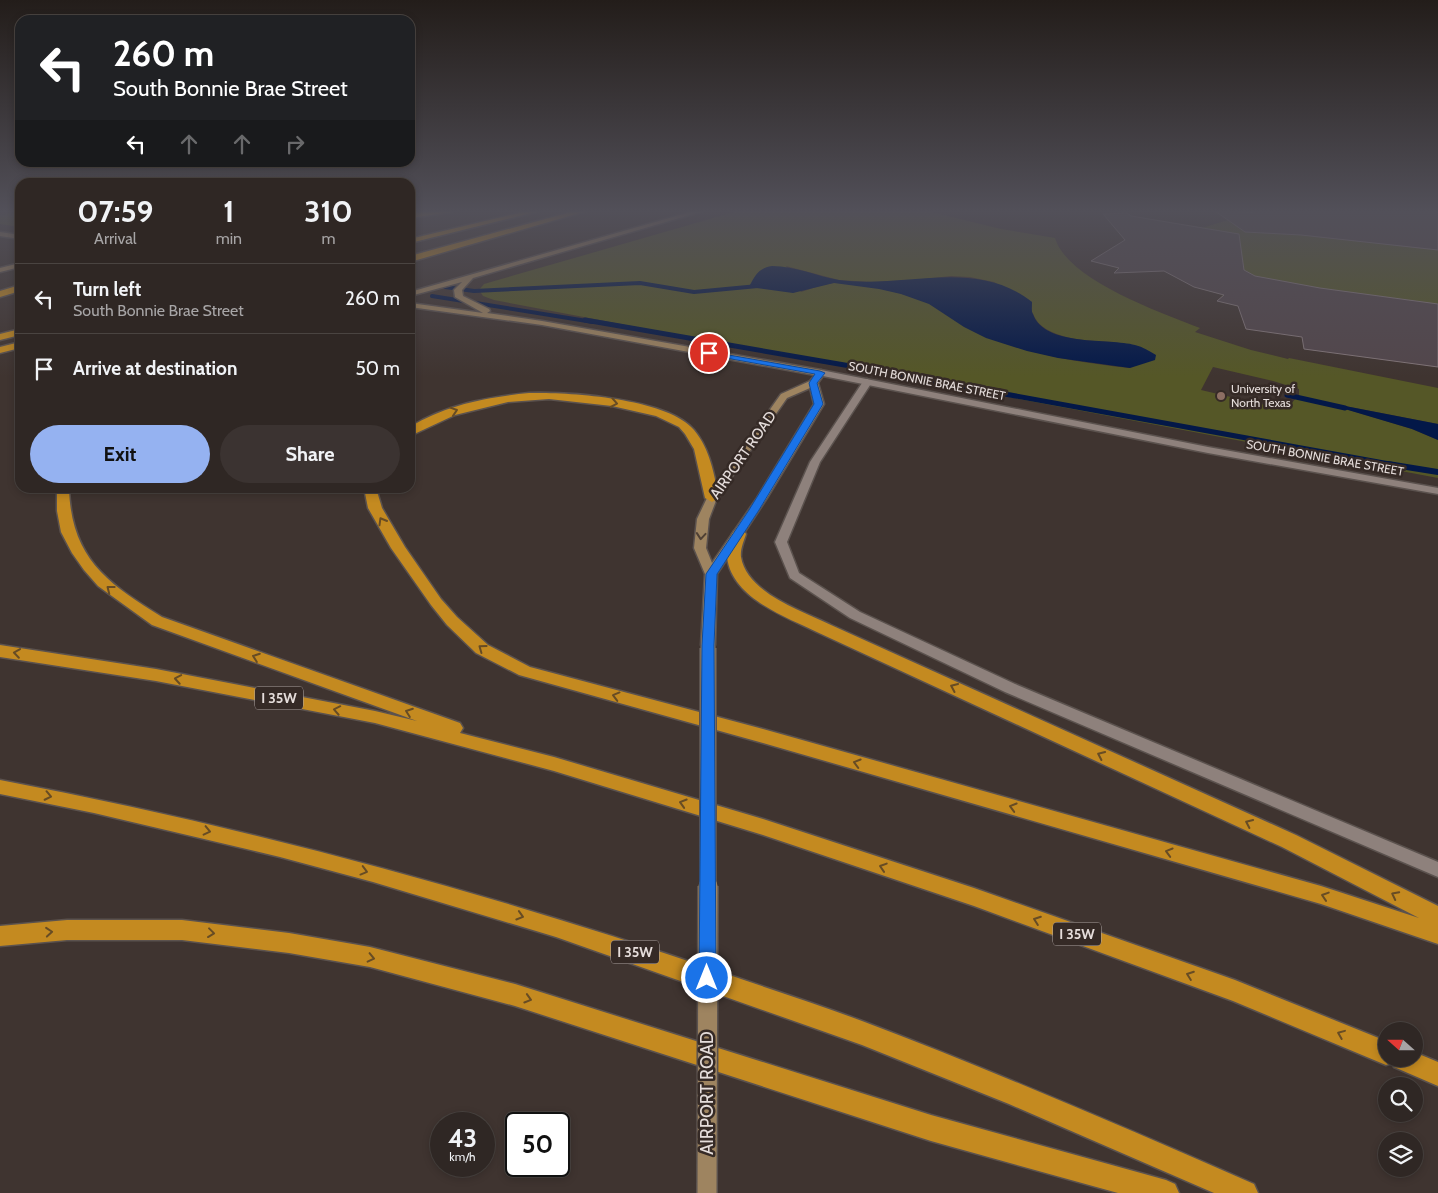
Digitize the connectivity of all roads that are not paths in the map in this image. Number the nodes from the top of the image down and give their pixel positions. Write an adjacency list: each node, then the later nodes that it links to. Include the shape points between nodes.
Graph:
1 (14, 266): 3 (main road)
2 (510, 266): 4 (main road)
3 (1, 269)
4 (470, 277): 6 (main road); 9 (main road, via 458,290 459,297)
5 (15, 290): 7 (highway)
6 (415, 293)
7 (0, 294)
8 (415, 306): 9 (main road, SOUTH BONNIE BRAE STREET)
9 (494, 316): 14 (main road, SOUTH BONNIE BRAE STREET)
10 (15, 333): 11 (highway)
11 (0, 337)
12 (15, 346): 13 (highway)
13 (0, 350)
14 (820, 373): 15 (street, SOUTH BONNIE BRAE STREET); 16 (main road)
15 (867, 382): 18 (street, SOUTH BONNIE BRAE STREET, via 1208,450); 27 (street, via 815,462 781,542 794,575 854,615 1010,688)
16 (813, 383): 21 (main road, AIRPORT ROAD, via 784,396); 22 (main road, via 819,404)
17 (415, 429): 21 (highway, one-way to 21, via 450,412 523,396 575,396 623,404 663,415 683,425 702,453)
18 (1438, 491)
19 (63, 493): 25 (highway, one-way to 19, via 157,622 103,583 84,562 64,522)
20 (371, 493): 29 (highway, one-way to 20, via 1321,895 525,671 482,649 452,621 398,548 375,508)
21 (712, 498): 23 (main road, AIRPORT ROAD, one-way to 23, via 702,519 700,548)
22 (739, 534): 23 (main road); 28 (highway, one-way to 22, via 1289,841 825,629 756,593 739,574 733,555)
23 (711, 574): 34 (main road, AIRPORT ROAD, bridge, via 708,645)
24 (0, 651): 25 (highway, I 35W, one-way to 24, via 375,717 156,675)
25 (554, 764): 31 (highway, I 35W, one-way to 25, via 1235,991 974,897 764,827)
26 (0, 787): 36 (highway, I 35W, one-way to 36, via 250,841 421,886 631,950 877,1039)
27 (1438, 870)
28 (1438, 917)
29 (1438, 934)
30 (0, 936): 35 (highway, one-way to 35, via 67,930 182,930 370,957 515,995 931,1128)
31 (1378, 1049)
32 (1422, 1067): 33 (highway)
33 (1438, 1074)
34 (707, 1193)
35 (1166, 1193)
36 (1245, 1193)

